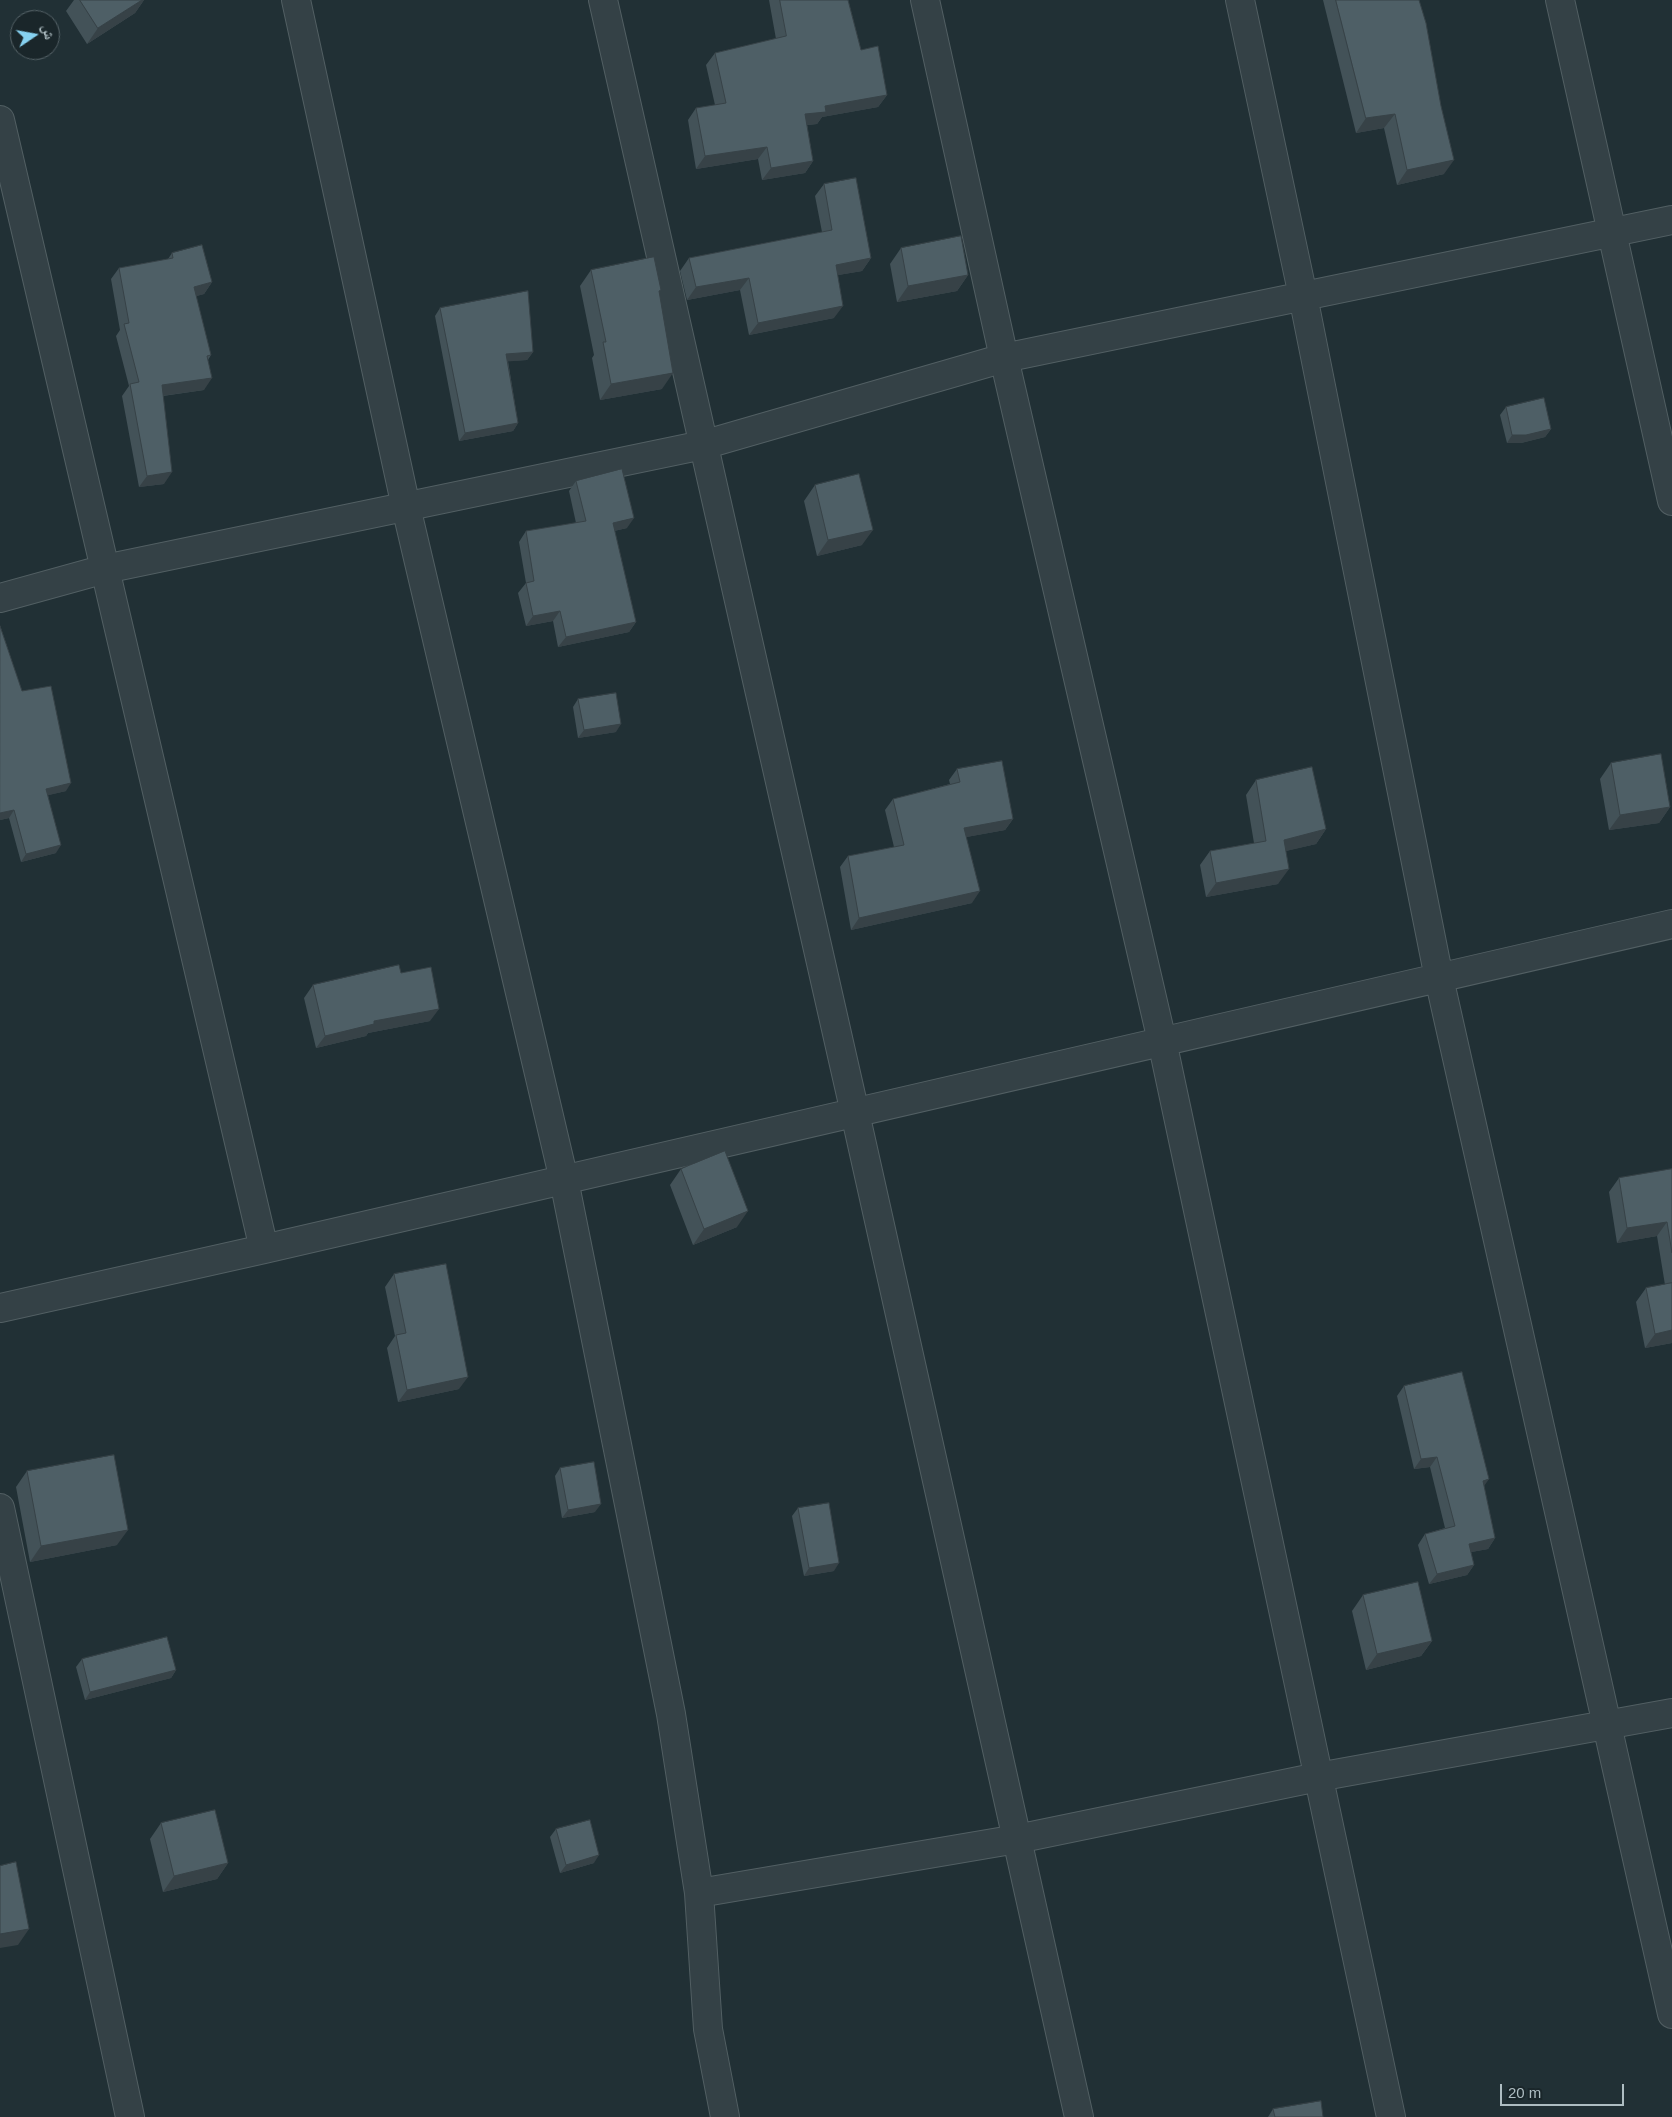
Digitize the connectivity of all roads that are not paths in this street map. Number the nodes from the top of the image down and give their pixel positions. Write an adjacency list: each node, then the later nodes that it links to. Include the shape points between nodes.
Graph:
1 (296, 0): 13 (street)
2 (603, 0): 11 (street)
3 (925, 0): 10 (street)
4 (1240, 0): 9 (street)
5 (1560, 0): 8 (street)
6 (0, 120): 14 (street)
7 (1672, 220): 8 (street)
8 (1612, 233): 9 (street); 12 (street)
9 (1303, 296): 10 (street); 17 (street)
10 (1004, 358): 11 (street); 18 (street)
11 (703, 445): 13 (street); 19 (street)
12 (1672, 501)
13 (406, 507): 14 (street); 20 (street)
14 (105, 569): 15 (street); 21 (street)
15 (0, 598)
16 (1672, 924): 17 (street)
17 (1439, 978): 18 (street); 25 (street)
18 (1162, 1041): 19 (street); 26 (street)
19 (855, 1113): 20 (street); 27 (street)
20 (564, 1180): 21 (street); 28 (street, via 671,1714)
21 (264, 1249): 22 (street)
22 (0, 1308)
23 (0, 1508): 30 (street)
24 (1672, 1713): 25 (street)
25 (1607, 1726): 26 (street); 29 (street)
26 (1318, 1776): 27 (street); 33 (street)
27 (1017, 1839): 28 (street); 32 (street)
28 (700, 1893): 31 (street, via 708,2029)
29 (1672, 2014)
30 (130, 2117)
31 (725, 2117)
32 (1079, 2117)
33 (1391, 2117)

